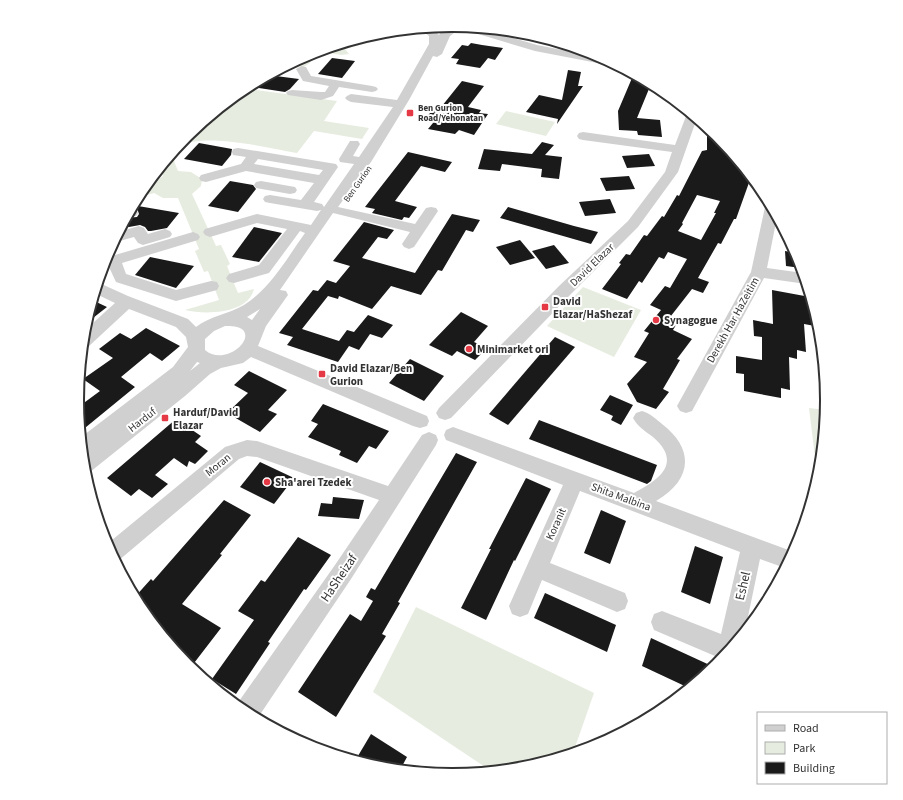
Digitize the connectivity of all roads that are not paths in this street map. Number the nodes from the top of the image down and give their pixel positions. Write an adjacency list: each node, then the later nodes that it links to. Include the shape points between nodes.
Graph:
1 (452, 32): 26 (street, Ben Gurion, via 445,35 438,53 395,127)
2 (432, 33): 12 (street, Ben Gurion, via 435,42)
3 (483, 34): 5 (street)
4 (542, 44): 5 (street)
5 (533, 47): 6 (street)
6 (585, 57)
7 (302, 69): 8 (street, via 307,79)
8 (336, 84): 10 (street); 11 (street, via 374,86 385,94)
9 (292, 93): 10 (street, via 317,96)
10 (329, 94): 11 (street)
11 (382, 102): 12 (street)
12 (400, 104): 19 (street, Ben Gurion)
13 (690, 120): 16 (street, David Elazar)
14 (583, 136): 16 (street)
15 (354, 144): 19 (street, via 345,159)
16 (679, 149): 50 (street, David Elazar, via 671,172 633,224)
17 (238, 152): 18 (street)
18 (256, 155): 20 (street); 22 (street, via 331,167)
19 (364, 162): 26 (street, Ben Gurion)
20 (246, 167): 21 (street); 22 (street)
21 (206, 178)
22 (322, 180): 25 (street)
23 (261, 185): 25 (street)
24 (270, 199): 25 (street)
25 (309, 200): 26 (street)
26 (334, 210): 30 (street); 31 (street, Ben Gurion); 46 (street, Ben Gurion, via 260,321)
27 (431, 212): 30 (street)
28 (770, 216): 37 (street, Derekh Har HaZeitim)
29 (296, 226): 31 (street); 32 (street, via 257,218); 38 (street, via 264,269)
30 (419, 229): 34 (street)
31 (315, 230): 44 (street, Ben Gurion, via 265,298 248,310)
32 (210, 232)
33 (122, 235): 35 (street, via 139,230 143,240 186,234)
34 (409, 244)
35 (111, 261)
36 (110, 264): 40 (street, via 121,278 176,296)
37 (759, 272): 39 (street); 49 (street, Derekh Har HaZeitim)
38 (234, 278)
39 (798, 278)
40 (211, 286)
41 (101, 289): 42 (street)
42 (127, 302): 43 (street); 45 (street)
43 (176, 321): 44 (street); 47 (street, via 189,328 196,337)
44 (220, 321): 46 (street, via 234,320 245,323 250,327); 47 (street, via 202,332)
45 (90, 336)
46 (251, 342): 48 (street, via 234,358); 52 (street)
47 (196, 344): 48 (street, via 199,354 204,358); 54 (street, Harduf, via 187,363 179,372)
48 (220, 361): 55 (street, Harduf, via 204,369)
49 (686, 406)
50 (445, 413): 52 (street, via 434,412 423,417); 53 (street, via 456,422)
51 (642, 418): 58 (street, via 665,438 673,448 676,460 675,472 666,485)
52 (424, 430): 53 (street, via 442,441); 57 (street, HaSheizaf)
53 (453, 435): 56 (street, Shita Malbina)
54 (86, 444)
55 (89, 461)
56 (575, 481): 58 (street, Shita Malbina); 62 (street, Koranit)
57 (392, 496): 60 (street, Moran, via 257,449 240,449); 68 (street, HaSheizaf)
58 (636, 502): 59 (street, Shita Malbina)
59 (752, 546): 61 (street, Shita Malbina); 66 (street, Eshel)
60 (116, 550)
61 (784, 558)
62 (537, 568): 63 (street); 64 (street, Koranit)
63 (617, 601)
64 (520, 606)
65 (662, 622): 67 (street, Eshel)
66 (731, 639)
67 (724, 647)
68 (250, 708)

